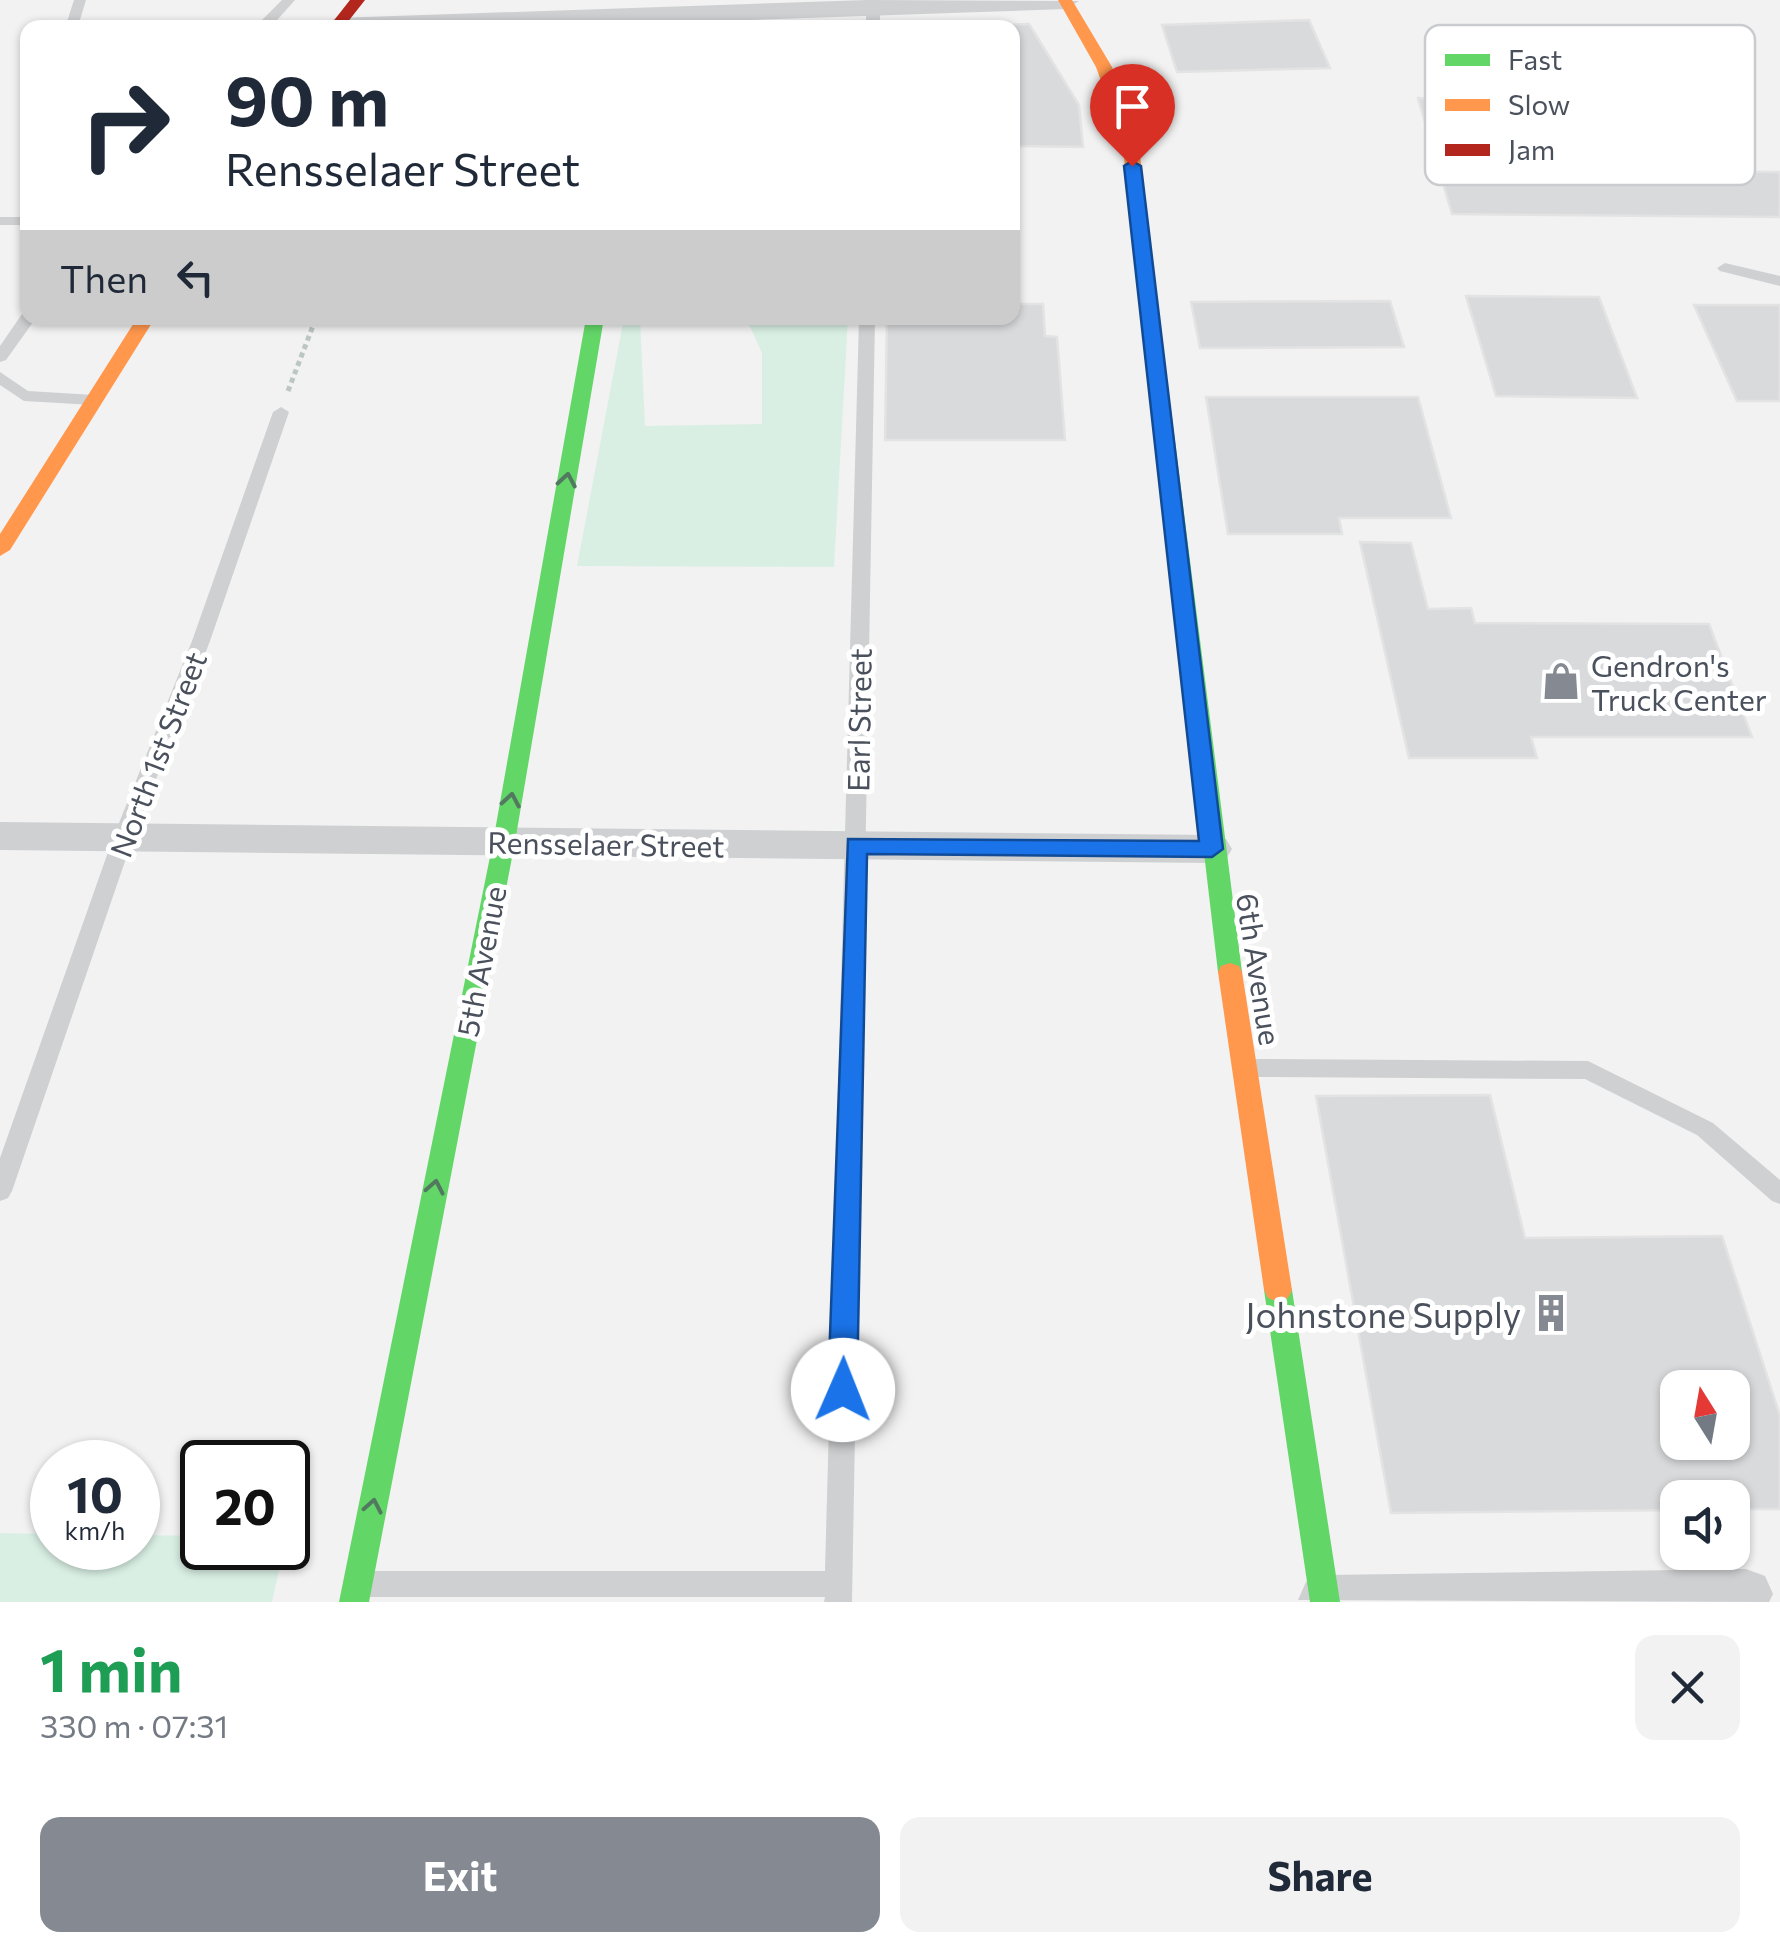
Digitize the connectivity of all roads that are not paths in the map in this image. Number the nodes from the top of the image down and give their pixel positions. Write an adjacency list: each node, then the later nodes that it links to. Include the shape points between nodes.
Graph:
1 (289, 0): 6 (lane)
2 (358, 0): 7 (street)
3 (1066, 0): 5 (street); 24 (street, 6th Avenue, via 1120,98 1130,138)
4 (658, 14): 5 (street); 8 (street)
5 (873, 18)
6 (268, 20)
7 (341, 20)
8 (525, 20)
9 (1725, 268): 10 (lane)
10 (1780, 281)
11 (22, 325): 15 (lane)
12 (142, 325): 17 (street)
13 (595, 325): 22 (street, 5th Avenue, one-way to 13)
14 (867, 325): 23 (lane, Earl Street)
15 (0, 357)
16 (0, 378): 17 (lane, via 24,396)
17 (94, 400): 19 (street)
18 (281, 412): 21 (lane, North 1st Street, via 201,641)
19 (0, 550)
20 (0, 836): 21 (street, Rensselaer Street)
21 (122, 838): 22 (street, Rensselaer Street); 26 (lane, North 1st Street)
22 (504, 842): 23 (street, Rensselaer Street); 28 (street, 5th Avenue, one-way to 22)
23 (856, 845): 24 (street, Rensselaer Street); 29 (lane, Earl Street)
24 (1212, 849): 25 (street, 6th Avenue)
25 (1245, 1068): 27 (lane, via 1588,1070 1705,1128); 31 (street, 6th Avenue)
26 (0, 1191)
27 (1780, 1194)
28 (356, 1593): 29 (lane)
29 (838, 1593)
30 (1763, 1593): 31 (street)
31 (1325, 1601)

